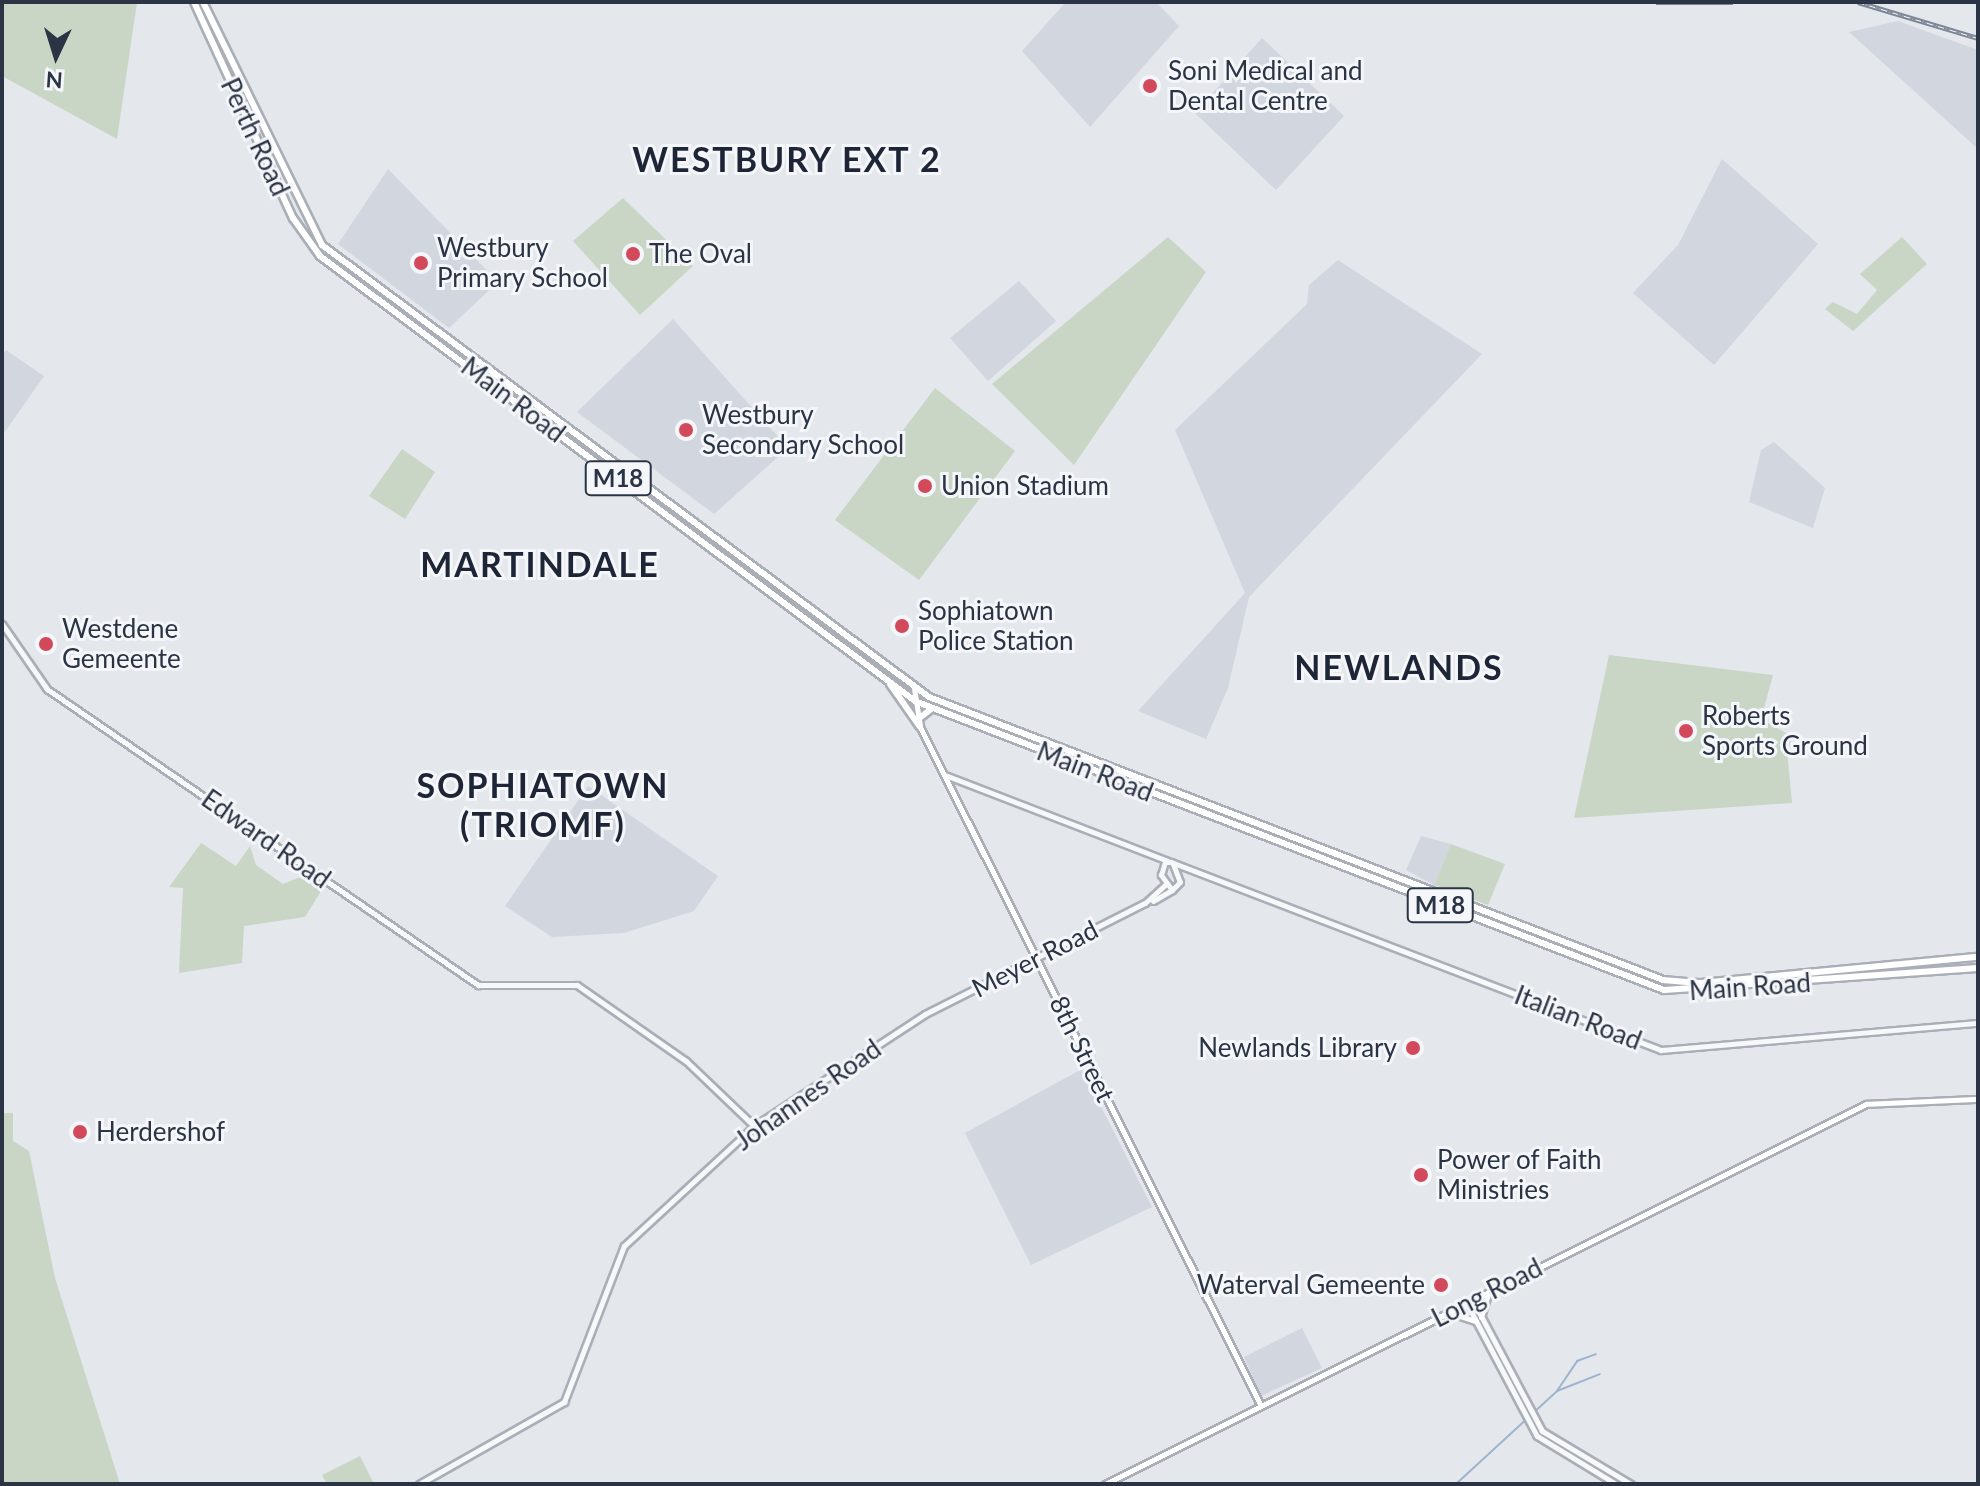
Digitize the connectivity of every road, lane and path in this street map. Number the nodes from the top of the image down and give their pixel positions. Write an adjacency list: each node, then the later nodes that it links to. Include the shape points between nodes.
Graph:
1 (194, 2): 4 (main road, Perth Road / M18, via 293,218)
2 (203, 2): 3 (main road, Perth Road / M18, via 306,223)
3 (335, 255): 7 (main road, Main Road / M18)
4 (329, 263): 6 (main road, Main Road / M18)
5 (2, 624): 26 (street, Edward Road, via 47,689 485,989 577,985 686,1061)
6 (887, 680): 8 (main road, Main Road / M18); 10 (main road)
7 (914, 688): 8 (main road, 8th Street); 20 (main road, Main Road / M18, via 1663,980 1701,983)
8 (915, 701): 9 (main road, Main Road / M18); 10 (main road, 8th Street)
9 (931, 709): 10 (main road); 22 (main road, Main Road / M18, via 1664,990)
10 (919, 723): 11 (main road, 8th Street)
11 (945, 775): 12 (street, Italian Road); 21 (main road, 8th Street)
12 (1139, 849): 13 (street, Italian Road); 14 (street, Italian Road)
13 (1171, 863): 14 (street); 15 (street, Italian Road); 16 (street)
14 (1160, 871): 17 (street)
15 (1198, 872): 16 (street); 24 (street, Italian Road, via 1665,1051)
16 (1180, 882): 18 (street, Meyer Road)
17 (1165, 885): 18 (street); 19 (street, Meyer Road)
18 (1172, 890): 19 (street, Meyer Road)
19 (1145, 903): 21 (street, Meyer Road)
20 (1978, 957)
21 (1037, 958): 23 (street, Meyer Road); 31 (main road, 8th Street)
22 (1978, 968)
23 (925, 1014): 26 (street, Johannes Road)
24 (1978, 1023)
25 (1978, 1099): 27 (main road, Long Road, via 1869,1103)
26 (754, 1126): 32 (street, Johannes Road, via 624,1246 568,1396 545,1418)
27 (1488, 1293): 28 (main road, Long Road); 30 (main road)
28 (1470, 1302): 29 (main road, Long Road); 30 (street)
29 (1448, 1313): 30 (main road); 31 (main road, Long Road)
30 (1478, 1319): 34 (street, via 1526,1420 1549,1447); 35 (street, via 1531,1415 1555,1443)
31 (1261, 1406): 33 (main road, Long Road)
32 (422, 1483)
33 (1105, 1484)
34 (1616, 1484)
35 (1631, 1484)

